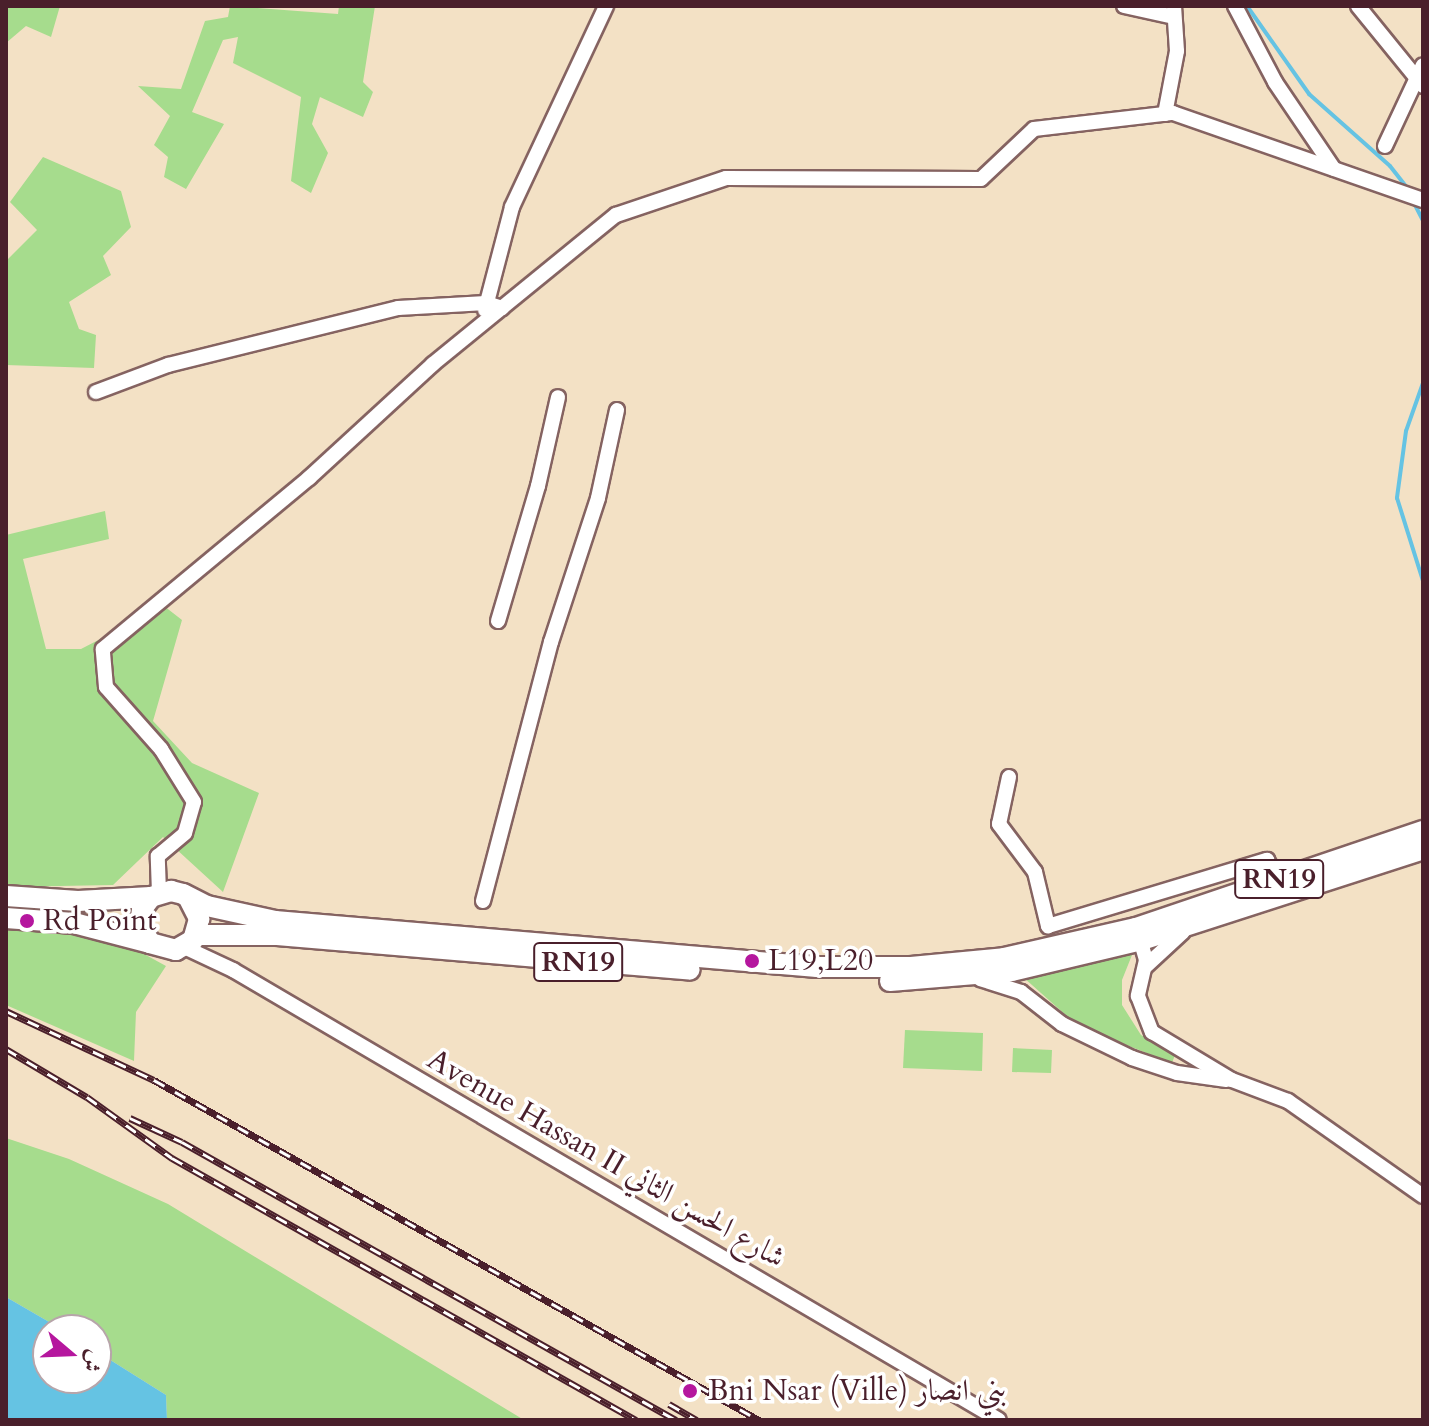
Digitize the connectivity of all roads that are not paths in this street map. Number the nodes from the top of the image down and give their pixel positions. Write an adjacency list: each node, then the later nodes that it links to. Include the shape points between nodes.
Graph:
1 (606, 6): 11 (street, via 512,207)
2 (1124, 6): 5 (street)
3 (1235, 6): 9 (street, via 1275,82)
4 (1358, 6): 6 (street)
5 (1174, 12): 7 (street, via 1177,51)
6 (1421, 75): 8 (street)
7 (1165, 114): 9 (street); 12 (street, via 1034,129 981,179 726,178 616,215)
8 (1385, 146)
9 (1334, 169): 10 (street)
10 (1423, 200)
11 (486, 303): 12 (street); 13 (street); 14 (street, via 398,308 360,316 168,365)
12 (502, 308): 13 (street)
13 (483, 323): 22 (street, via 103,649 106,687 161,749 194,802 189,826 158,856)
14 (96, 392)
15 (558, 397): 17 (street)
16 (617, 410): 25 (street, via 598,498 551,642)
17 (498, 621)
18 (1009, 777): 26 (street, via 999,824 1035,872 1044,922 1055,926)
19 (1423, 831): 21 (highway, RN19)
20 (1423, 849): 28 (highway, RN19)
21 (1277, 879): 26 (street, via 1267,860); 29 (highway, RN19)
22 (155, 895): 23 (highway, RN19, via 78,901); 24 (highway, RN19); 32 (highway, via 140,924)
23 (6, 896)
24 (188, 897): 31 (highway, via 198,911); 33 (highway, RN19, via 275,921 817,967)
25 (483, 901)
26 (1099, 914): 30 (street)
27 (6, 918): 32 (highway, RN19, via 74,923)
28 (1190, 927): 29 (highway, RN19); 34 (street, via 1162,947)
29 (1139, 934): 30 (highway, RN19); 33 (highway, RN19); 34 (street)
30 (1105, 935): 33 (highway, RN19)
31 (191, 940): 32 (highway, RN19, via 167,950); 35 (highway, RN19, via 277,935 847,981); 39 (street, Avenue Hassan II شارع الحسن الثاني, via 233,970)
32 (150, 943)
33 (1008, 964): 35 (highway, RN19); 36 (street)
34 (1144, 970): 37 (street, via 1138,996 1152,1032)
35 (961, 977): 36 (street)
36 (1021, 992): 37 (street, via 1062,1024 1132,1058 1177,1073)
37 (1232, 1080): 38 (street, via 1288,1101)
38 (1423, 1196)
39 (999, 1420)

